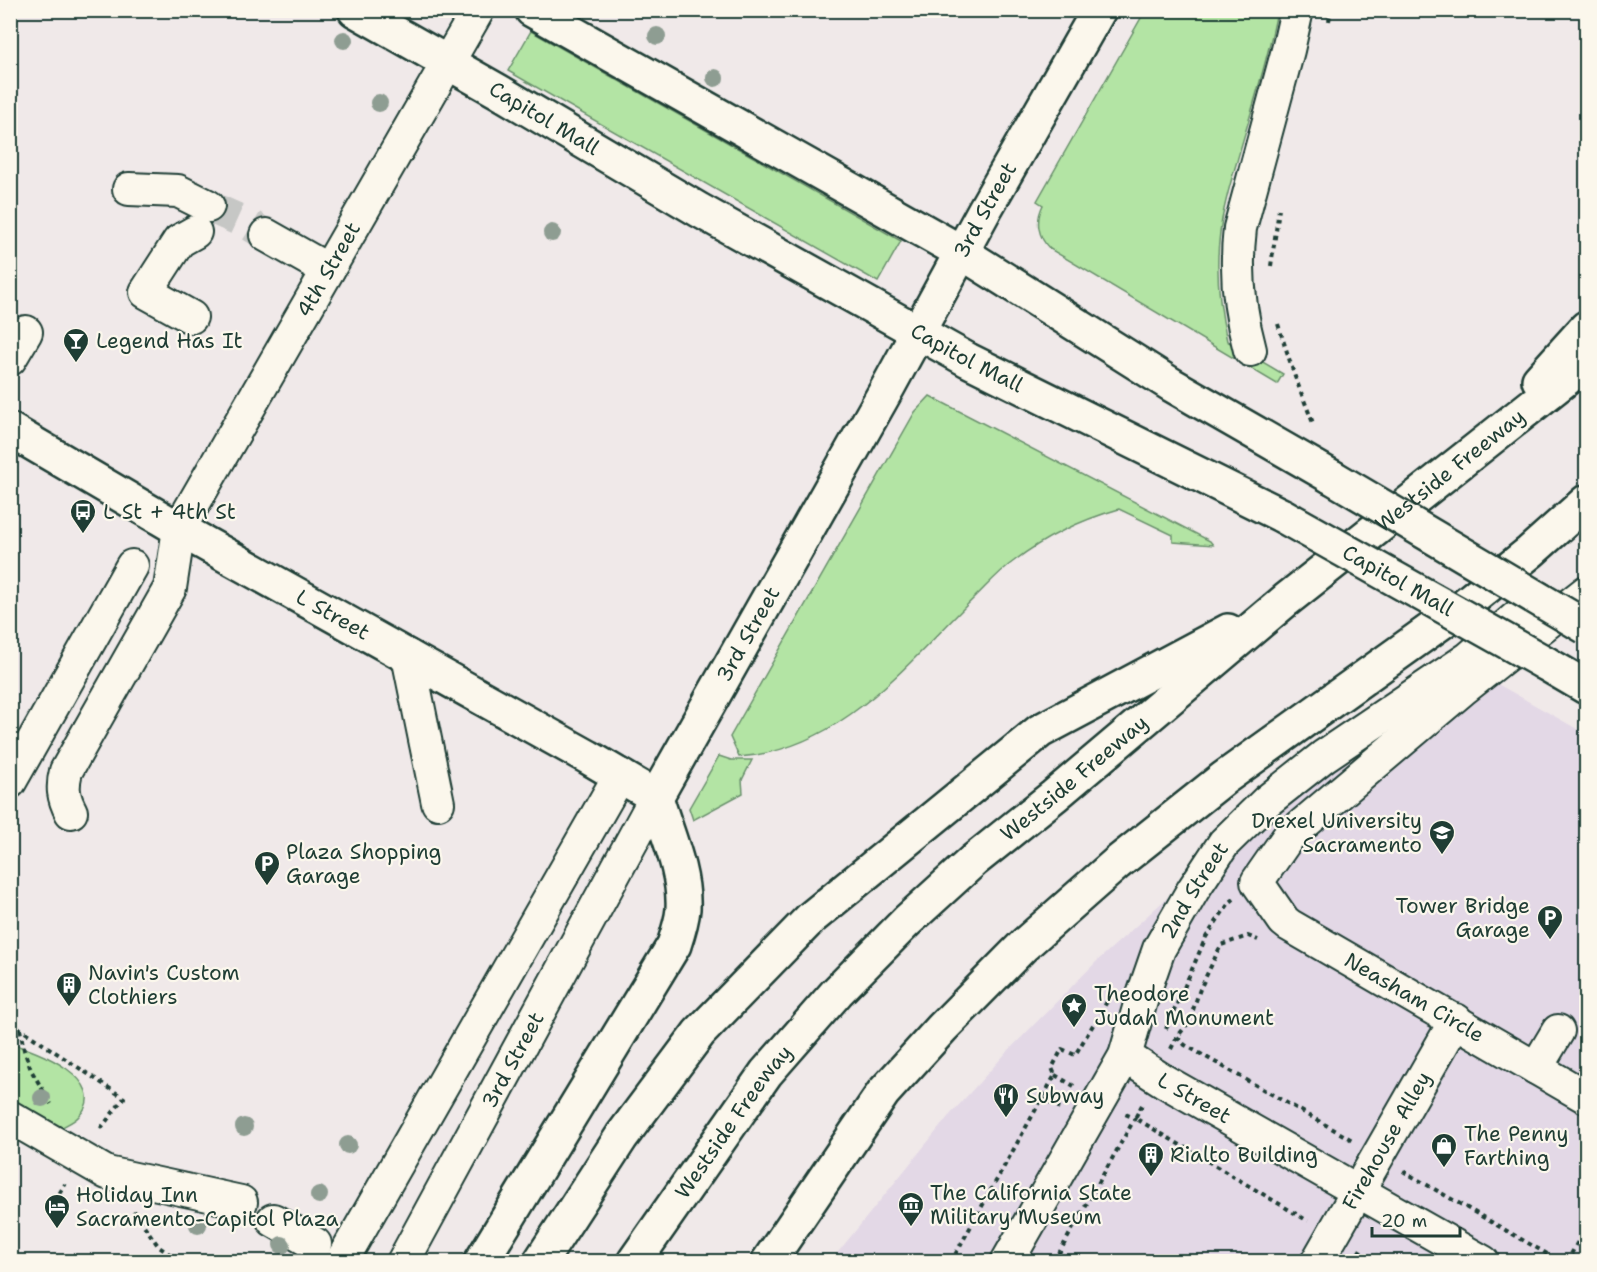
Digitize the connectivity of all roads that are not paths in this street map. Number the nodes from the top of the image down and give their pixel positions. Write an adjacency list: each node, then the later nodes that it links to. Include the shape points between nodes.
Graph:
1 (355, 10): 6 (main road, Capitol Mall)
2 (478, 10): 6 (street, 4th Street)
3 (532, 10): 9 (main road)
4 (1099, 10): 9 (main road, 3rd Street)
5 (1297, 10): 15 (street, via 1237,248 1238,288)
6 (449, 63): 10 (street, 4th Street); 14 (main road, Capitol Mall)
7 (129, 189): 11 (street, via 178,191 201,219 178,241 146,292)
8 (266, 235): 10 (street)
9 (961, 252): 14 (main road, 3rd Street); 24 (main road, bridge, via 1172,385)
10 (328, 270): 21 (street, 4th Street)
11 (191, 317)
12 (1587, 328): 19 (main road)
13 (26, 332): 16 (street)
14 (916, 332): 27 (main road, Capitol Mall, bridge, via 1283,516); 32 (main road, 3rd Street)
15 (1250, 351)
16 (10, 359)
17 (1587, 363): 19 (main road, Westside Freeway)
18 (10, 430): 21 (main road, L Street)
19 (1468, 456): 25 (main road, Westside Freeway)
20 (1587, 502): 50 (main road, via 1457,611 1224,778 1117,863 1024,945 883,1093)
21 (179, 530): 28 (main road, L Street); 34 (street, via 170,588 66,771 62,786)
22 (132, 566): 31 (street)
23 (1587, 592): 35 (street, Neasham Circle, via 1462,690 1289,836 1257,882 1289,925)
24 (1539, 598): 26 (main road, bridge); 27 (street, 2nd Street)
25 (1286, 600): 48 (main road, via 1040,731 811,918 699,1033 621,1136); 49 (main road, Westside Freeway, via 973,861 875,952 766,1073)
26 (1587, 627)
27 (1495, 636): 29 (main road, Capitol Mall, bridge); 37 (street, 2nd Street, via 1469,658 1324,756 1267,801 1224,843 1159,949)
28 (408, 657): 30 (main road, L Street); 33 (street)
29 (1587, 687)
30 (620, 775): 32 (main road, L Street); 45 (street)
31 (10, 782)
32 (656, 797): 46 (street, 3rd Street); 47 (main road, via 682,894 683,910 674,945)
33 (438, 803)
34 (71, 812)
35 (1456, 1020): 38 (street, Neasham Circle); 41 (street, Firehouse Alley)
36 (1557, 1031): 38 (street)
37 (1125, 1056): 41 (street, L Street); 51 (street, 2nd Street)
38 (1536, 1068): 39 (street, Neasham Circle)
39 (1587, 1097)
40 (10, 1117): 42 (street, via 107,1173)
41 (1359, 1190): 52 (street, Firehouse Alley); 53 (street, L Street)
42 (241, 1202)
43 (273, 1220): 44 (street)
44 (315, 1244)
45 (341, 1262)
46 (403, 1262)
47 (481, 1262)
48 (540, 1262)
49 (634, 1262)
50 (768, 1262)
51 (1007, 1262)
52 (1317, 1262)
53 (1483, 1262)

